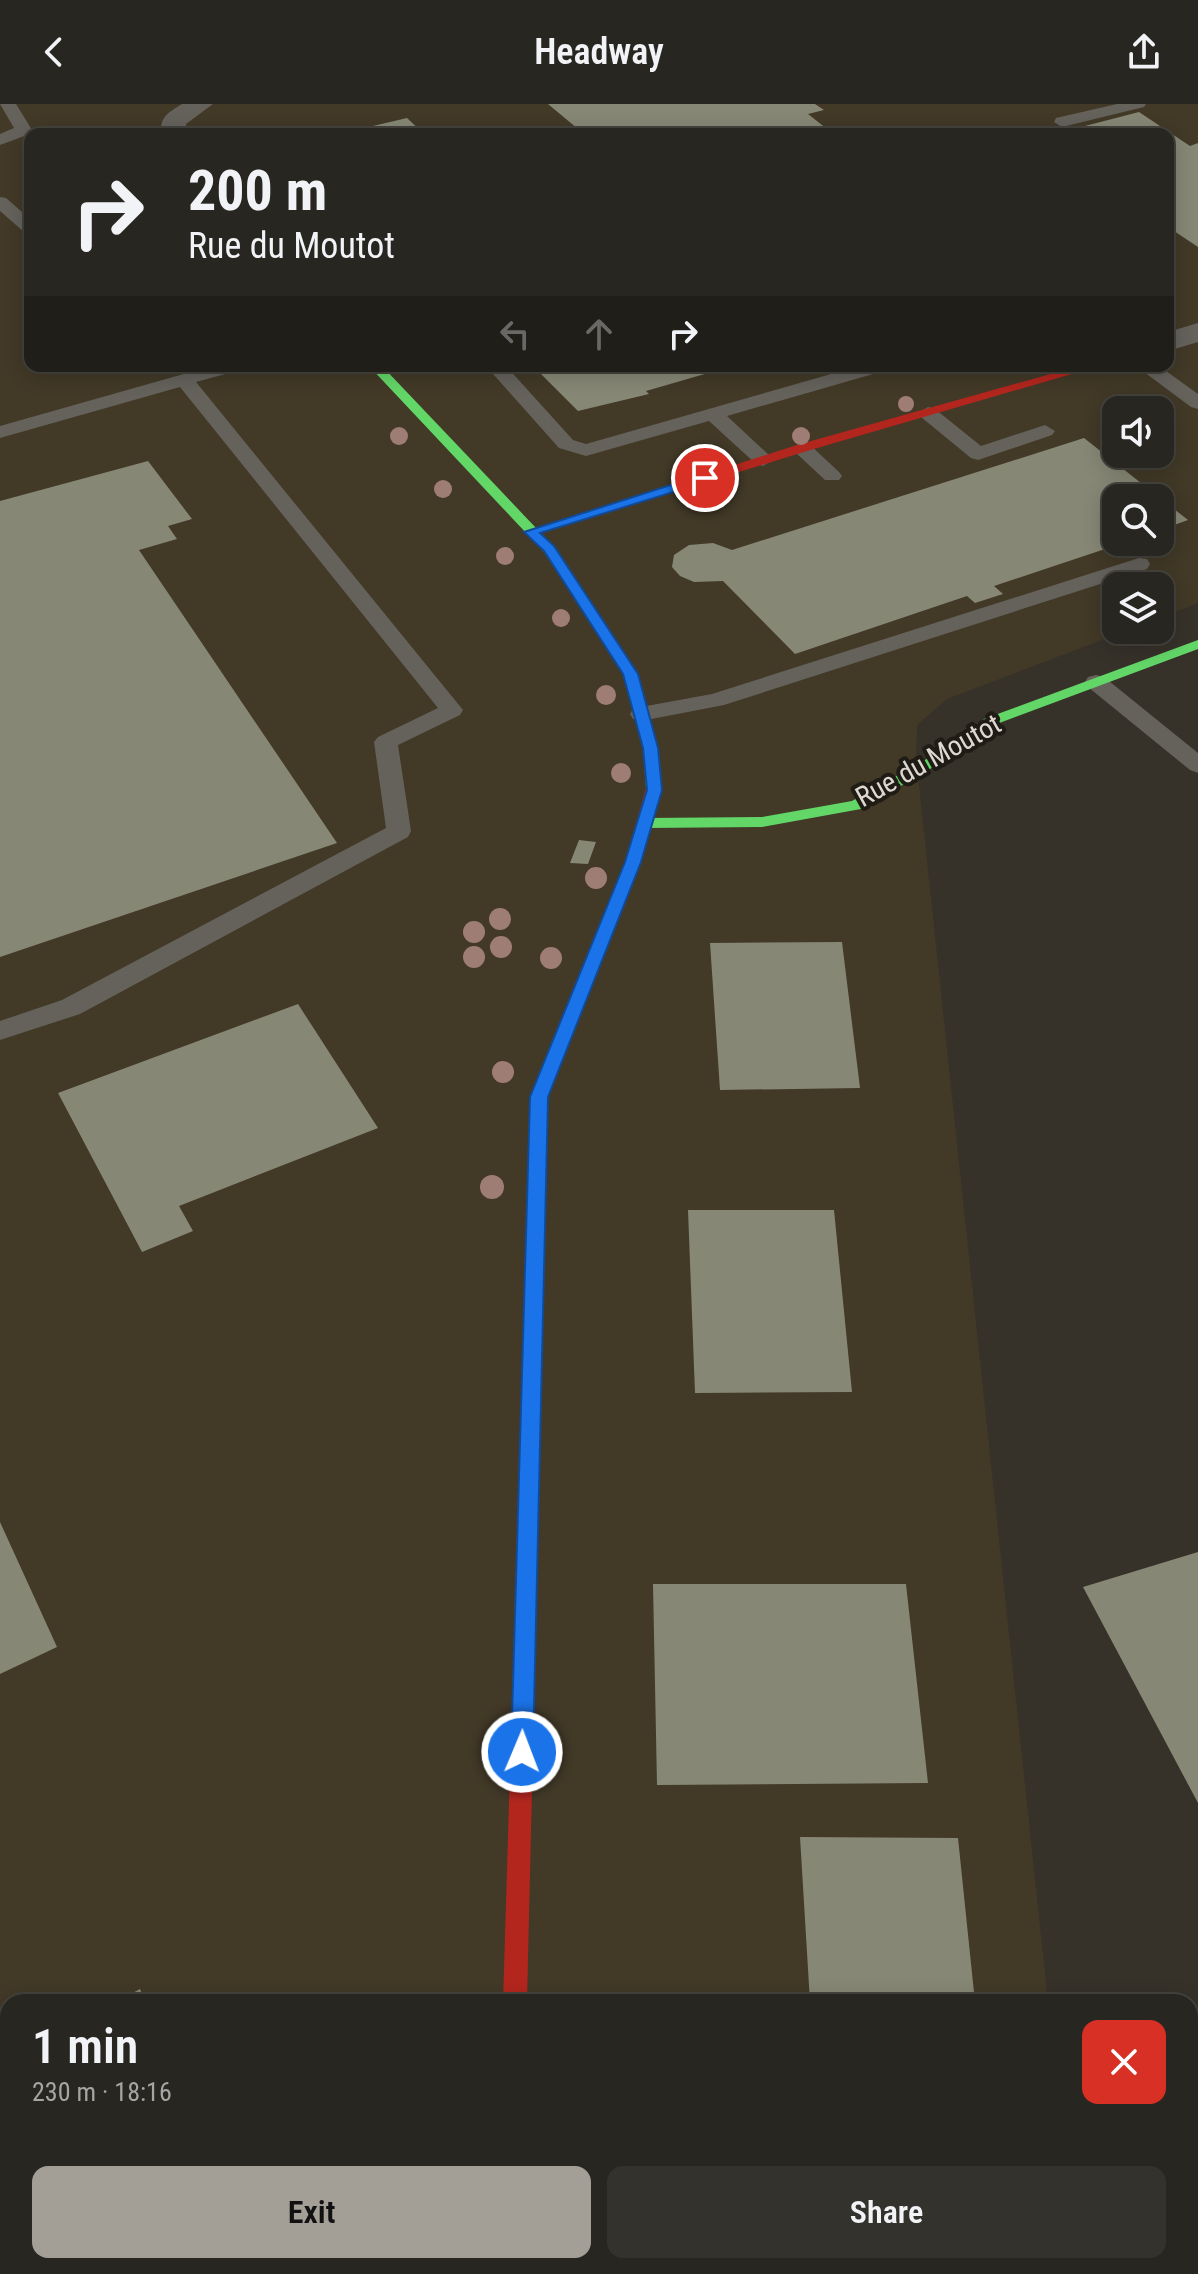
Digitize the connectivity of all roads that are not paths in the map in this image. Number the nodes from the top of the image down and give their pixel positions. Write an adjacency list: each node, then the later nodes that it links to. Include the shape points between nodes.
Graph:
1 (8, 104): 6 (lane, via 24,130)
2 (200, 104): 5 (street, via 173,121)
3 (1138, 104): 4 (lane)
4 (1062, 122)
5 (174, 128)
6 (0, 140)
7 (0, 202): 8 (lane)
8 (24, 223)
9 (1198, 332): 10 (street)
10 (1174, 340)
11 (212, 372): 17 (lane)
12 (381, 372): 26 (street)
13 (501, 372): 20 (lane, via 566,444 586,450)
14 (860, 372): 20 (lane)
15 (1072, 372): 19 (street)
16 (1154, 372): 18 (lane)
17 (184, 380): 22 (lane); 33 (lane, via 452,710 386,742 399,831 71,1007)
18 (1198, 403)
19 (928, 413): 21 (lane, via 978,454); 23 (street)
20 (714, 415): 24 (lane)
21 (1045, 431)
22 (0, 432)
23 (802, 448): 24 (street); 25 (lane)
24 (763, 460): 26 (street)
25 (832, 476)
26 (531, 532): 30 (street, via 549,549 631,674)
27 (1139, 564): 30 (lane, via 716,700)
28 (1198, 644): 29 (street, Rue du Moutot)
29 (1096, 682): 31 (lane); 32 (street, Rue du Moutot, via 989,722 856,805 762,822)
30 (641, 714): 32 (street, via 654,790)
31 (1198, 765)
32 (646, 823): 34 (street, via 539,1097)
33 (0, 1031)
34 (515, 1994)

